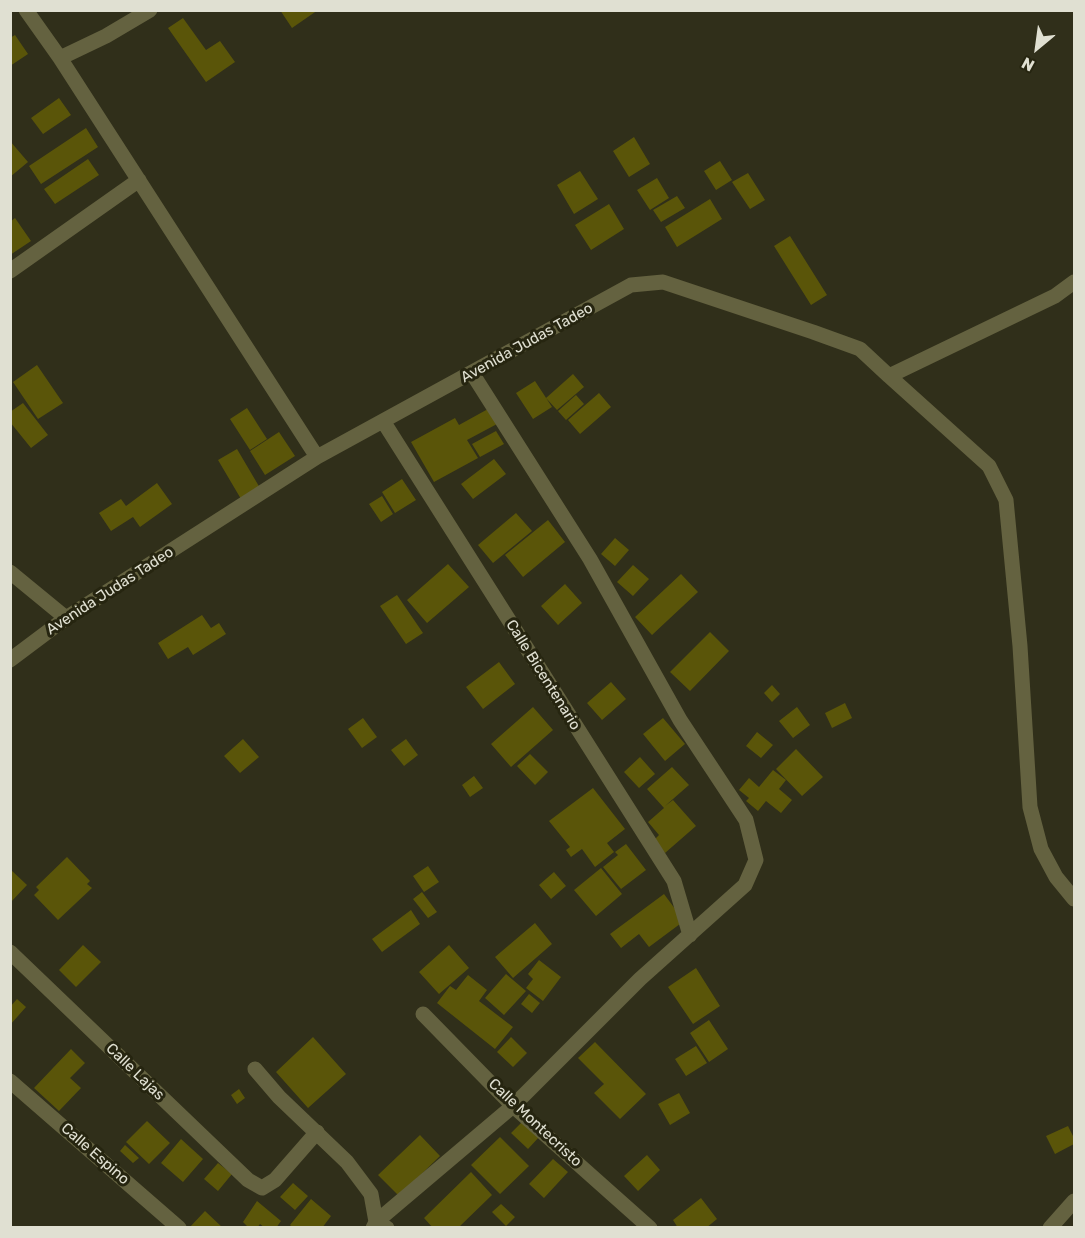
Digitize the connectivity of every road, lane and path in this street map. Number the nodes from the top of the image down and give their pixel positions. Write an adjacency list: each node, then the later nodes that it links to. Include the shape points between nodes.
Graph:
1 (26, 10): 3 (street)
2 (150, 10): 3 (street)
3 (60, 58): 4 (street)
4 (139, 180): 5 (street); 10 (street)
5 (10, 271)
6 (1074, 282): 8 (street, via 1055,296)
7 (472, 373): 8 (street, Avenida Judas Tadeo, via 631,285 663,282 860,350); 9 (street, Avenida Judas Tadeo); 15 (street, via 590,559 681,720 746,820 756,860 745,885)
8 (889, 376): 14 (street, Avenida Judas Tadeo, via 989,466 1006,500 1030,807 1041,849)
9 (383, 421): 10 (street, Avenida Judas Tadeo); 15 (street, Calle Bicentenario, via 674,881)
10 (317, 458): 12 (street, Avenida Judas Tadeo)
11 (10, 572): 12 (street)
12 (66, 618): 13 (street, Avenida Judas Tadeo)
13 (10, 660)
14 (1074, 899)
15 (690, 935): 20 (street, via 640,979)
16 (10, 952): 21 (street, Calle Lajas, via 248,1180 262,1188 275,1180)
17 (423, 1014): 20 (street, Calle Montecristo)
18 (255, 1070): 21 (street)
19 (10, 1081): 24 (street, Calle Espino)
20 (513, 1106): 23 (street); 25 (street, Calle Montecristo)
21 (317, 1132): 23 (street, via 371,1194)
22 (1074, 1201): 26 (street)
23 (379, 1226)
24 (179, 1227)
25 (650, 1227)
26 (1050, 1227)

